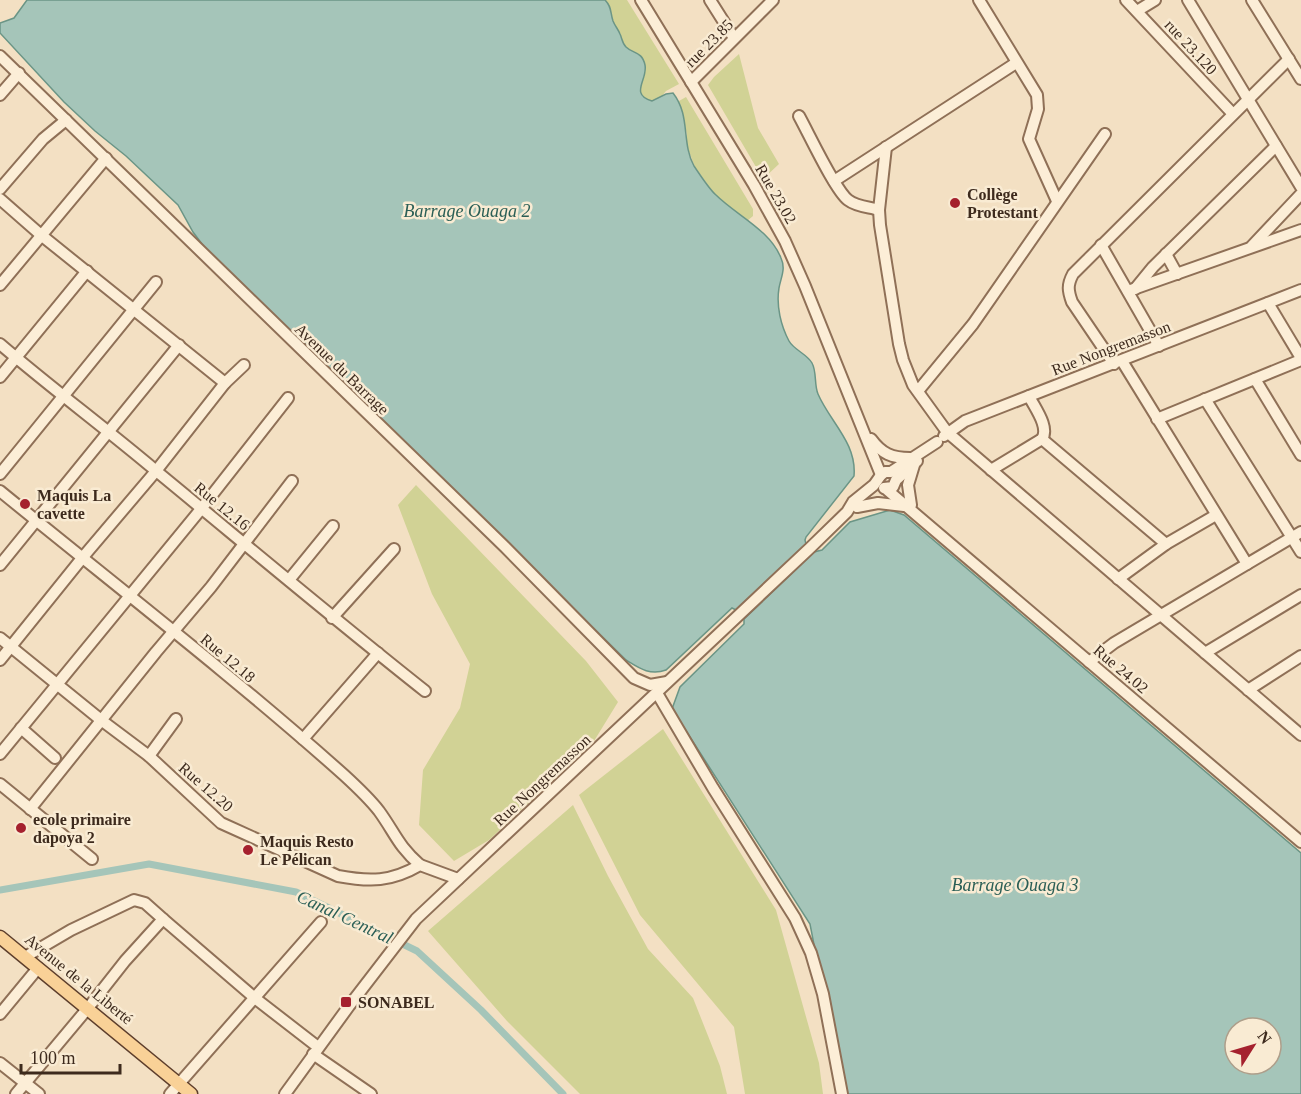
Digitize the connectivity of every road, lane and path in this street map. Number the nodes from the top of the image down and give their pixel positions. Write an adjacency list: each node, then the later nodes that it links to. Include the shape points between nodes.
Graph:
1 (640, 0): 16 (street, Rue 23.02)
2 (710, 0): 10 (street)
3 (773, 0): 10 (street, rue 23.85)
4 (980, 0): 13 (street)
5 (1126, 0): 9 (street, rue 23.120)
6 (1155, 0): 9 (street)
7 (1188, 0): 18 (street)
8 (1252, 0): 12 (street)
9 (1137, 11): 19 (street, rue 23.120)
10 (734, 39): 16 (street, rue 23.85)
11 (0, 56): 14 (street, Avenue du Barrage)
12 (1289, 58): 15 (street); 18 (street)
13 (1016, 63): 24 (street); 31 (street, via 1037,95 1038,109 1029,138)
14 (19, 73): 17 (street); 21 (street, Avenue du Barrage)
15 (1301, 79)
16 (691, 82): 61 (street, Rue 23.02, via 785,241)
17 (0, 95)
18 (1247, 99): 19 (street); 23 (street)
19 (1233, 114): 35 (street)
20 (799, 116): 26 (street)
21 (66, 120): 25 (street, Avenue du Barrage); 28 (street, via 43,139)
22 (1105, 134): 31 (street)
23 (1276, 146): 27 (street); 37 (street)
24 (886, 147): 26 (street); 32 (street)
25 (106, 158): 34 (street); 104 (street, Avenue du Barrage, via 634,678 650,685)
26 (834, 181): 32 (street, via 850,201)
27 (1301, 187)
28 (0, 189)
29 (1301, 194): 36 (street)
30 (0, 199): 34 (street)
31 (1056, 201): 56 (street, via 973,324)
32 (879, 210): 56 (street, via 899,344)
33 (1301, 230): 36 (street)
34 (41, 235): 38 (street); 41 (street)
35 (1101, 245): 42 (street); 51 (street, via 1073,274 1068,291 1072,302)
36 (1249, 249): 39 (street)
37 (1166, 254): 39 (street); 42 (street)
38 (87, 271): 45 (street); 49 (street)
39 (1177, 274): 42 (street)
40 (156, 282): 45 (street)
41 (0, 285)
42 (1132, 290): 48 (street)
43 (1301, 290): 44 (street, Rue Nongremasson)
44 (1268, 303): 48 (street, Rue Nongremasson); 50 (street)
45 (134, 310): 47 (street); 58 (street)
46 (0, 344): 49 (street, Rue 12.16)
47 (179, 345): 55 (street); 63 (street)
48 (1159, 346): 51 (street, Rue Nongremasson)
49 (16, 358): 53 (street); 58 (street, Rue 12.16)
50 (1301, 359): 54 (street)
51 (1118, 362): 57 (street, Rue Nongremasson); 62 (street)
52 (244, 365): 55 (street)
53 (0, 377)
54 (1255, 379): 60 (street); 67 (street)
55 (225, 383): 70 (street)
56 (918, 391): 64 (street)
57 (1029, 396): 64 (street, Rue Nongremasson); 65 (street, via 1045,428)
58 (63, 397): 63 (street, Rue 12.16); 71 (street)
59 (288, 398): 77 (street)
60 (1205, 399): 62 (street); 82 (street)
61 (859, 417): 66 (street, Rue 23.02); 72 (street, Rue 23.02)
62 (1157, 419): 79 (street)
63 (108, 432): 70 (street, Rue 12.16); 80 (street)
64 (947, 432): 68 (street, Rue Nongremasson); 69 (street)
65 (1042, 439): 69 (street); 84 (street)
66 (871, 440): 68 (street, via 890,456); 72 (street, Rue 23.02)
67 (1301, 455)
68 (913, 460): 72 (street, Rue Nongremasson); 75 (street)
69 (991, 470): 90 (street)
70 (156, 471): 77 (street, Rue 12.16); 87 (street)
71 (0, 474)
72 (887, 480): 75 (street, Rue 24.02); 76 (street, Rue Nongremasson); 78 (street, Rue Nongremasson, via 853,502)
73 (292, 481): 83 (street)
74 (0, 491): 80 (street, Rue 12.18)
75 (909, 506): 76 (street, via 885,503); 103 (street, Rue 24.02)
76 (857, 507): 78 (street, Rue Nongremasson)
77 (201, 509): 83 (street, Rue 12.16); 93 (street)
78 (847, 512): 104 (street, Rue Nongremasson)
79 (1216, 514): 84 (street); 88 (street)
80 (36, 520): 87 (street, Rue 12.18); 89 (street)
81 (333, 526): 91 (street)
82 (1296, 535): 86 (street); 88 (street)
83 (244, 544): 91 (street, Rue 12.16); 96 (street)
84 (1166, 544): 90 (street)
85 (394, 549): 95 (street)
86 (1301, 552)
87 (83, 557): 93 (street, Rue 12.18); 98 (street)
88 (1247, 564): 94 (street)
89 (0, 565)
90 (1118, 579): 94 (street)
91 (289, 580): 95 (street, Rue 12.16)
92 (1301, 595): 100 (street)
93 (128, 596): 96 (street, Rue 12.18); 105 (street)
94 (1161, 615): 100 (street); 103 (street)
95 (332, 618): 99 (street, Rue 12.16)
96 (174, 631): 110 (street); 113 (street, Rue 12.18)
97 (0, 639): 98 (street, Rue 12.20)
98 (10, 647): 102 (street); 105 (street, Rue 12.20)
99 (378, 653): 107 (street, Rue 12.16); 113 (street)
100 (1205, 653): 106 (street)
101 (1301, 656): 106 (street)
102 (0, 660)
103 (1089, 662): 119 (street, Rue 24.02)
104 (670, 681): 108 (street, Rue Nongremasson)
105 (57, 684): 110 (street, Rue 12.20); 111 (street)
106 (1248, 690): 112 (street)
107 (425, 691)
108 (657, 693): 122 (street, Rue Nongremasson); 140 (street, via 795,918 823,994)
109 (176, 719): 115 (street)
110 (101, 720): 115 (street, Rue 12.20); 118 (street)
111 (21, 728): 114 (street); 116 (street)
112 (1301, 735)
113 (303, 739): 121 (street, Rue 12.18, via 372,803 402,849)
114 (0, 754)
115 (149, 756): 121 (street, Rue 12.20, via 221,823 338,876 382,881)
116 (55, 758)
117 (0, 784): 118 (street)
118 (30, 809): 120 (street)
119 (1301, 842)
120 (92, 859)
121 (420, 865): 122 (street)
122 (458, 879): 131 (street, Rue Nongremasson, via 406,931)
123 (163, 919): 126 (street, via 145,903 134,900); 128 (street); 129 (street)
124 (321, 922): 128 (street)
125 (0, 937): 126 (main road, Avenue de la Liberté)
126 (25, 957): 127 (main road, Avenue de la Liberté)
127 (38, 968): 129 (main road, Avenue de la Liberté); 130 (street)
128 (256, 999): 131 (street); 134 (street)
129 (88, 1008): 133 (street); 134 (main road, Avenue de la Liberté)
130 (0, 1014)
131 (316, 1051): 138 (street, Rue Nongremasson); 139 (street)
132 (0, 1063): 133 (street)
133 (25, 1083): 135 (street); 136 (street)
134 (174, 1089): 137 (main road, Avenue de la Liberté)
135 (16, 1094)
136 (39, 1094)
137 (191, 1094)
138 (285, 1094)
139 (370, 1094)
140 (842, 1094)

